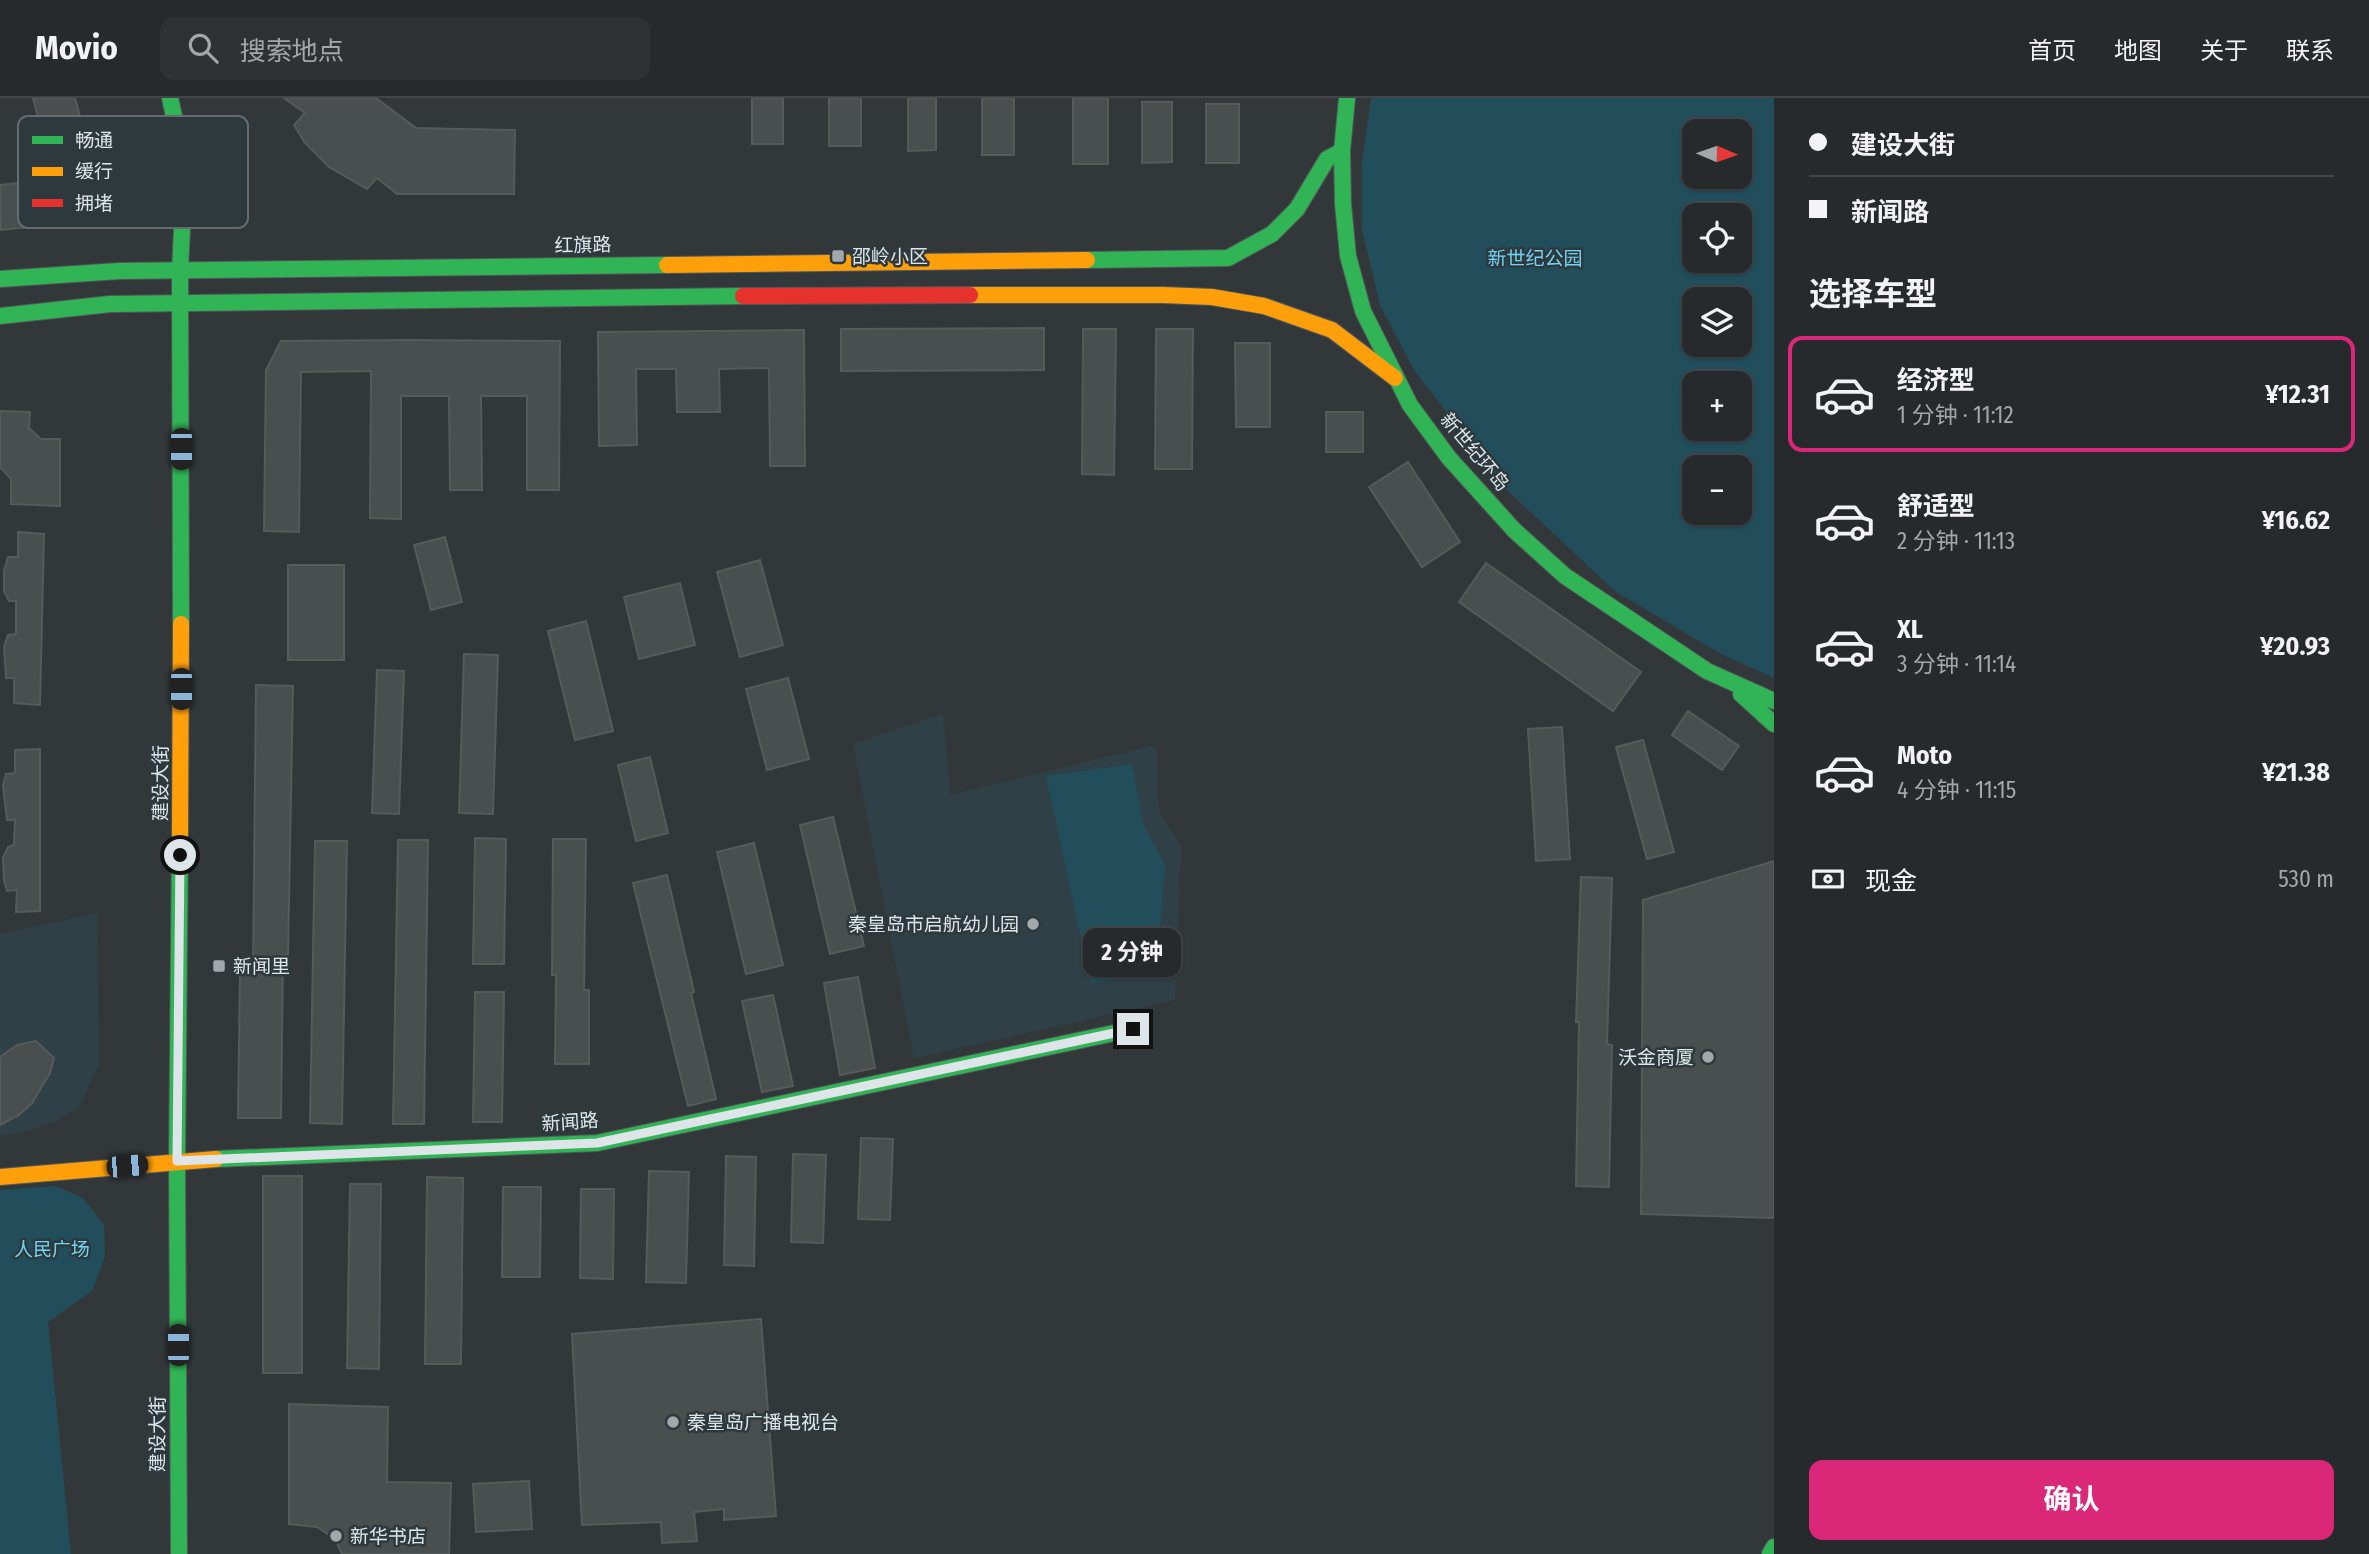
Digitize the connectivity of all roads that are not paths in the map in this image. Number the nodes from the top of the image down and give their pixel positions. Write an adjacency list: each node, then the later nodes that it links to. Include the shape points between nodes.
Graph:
1 (170, 98): 3 (main road, 建设大街)
2 (1347, 98): 4 (main road, 新世纪环岛)
3 (174, 116)
4 (1342, 151): 6 (main road, 红旗路, via 1327,159 1297,209 1272,234 1228,258); 10 (main road, 新世纪环岛, via 1348,256 1363,311)
5 (182, 228): 6 (main road, 建设大街)
6 (180, 271): 7 (main road, 红旗路); 8 (main road, 建设大街)
7 (0, 279)
8 (181, 305): 9 (main road, via 110,304); 10 (main road, via 760,296 1212,297 1264,306 1332,330); 15 (main road, 建设大街)
9 (0, 316)
10 (1395, 378): 11 (main road, 新世纪环岛, via 1449,458 1514,530 1565,576)
11 (1707, 671): 12 (main road, 新世纪环岛); 13 (main road)
12 (1774, 701)
13 (1774, 724)
14 (1133, 1029): 15 (main road, 新闻路, via 597,1143)
15 (177, 1161): 16 (main road, 新闻路); 18 (main road, 建设大街)
16 (0, 1177)
17 (1774, 1547): 19 (main road)
18 (179, 1554)
19 (1770, 1554)

